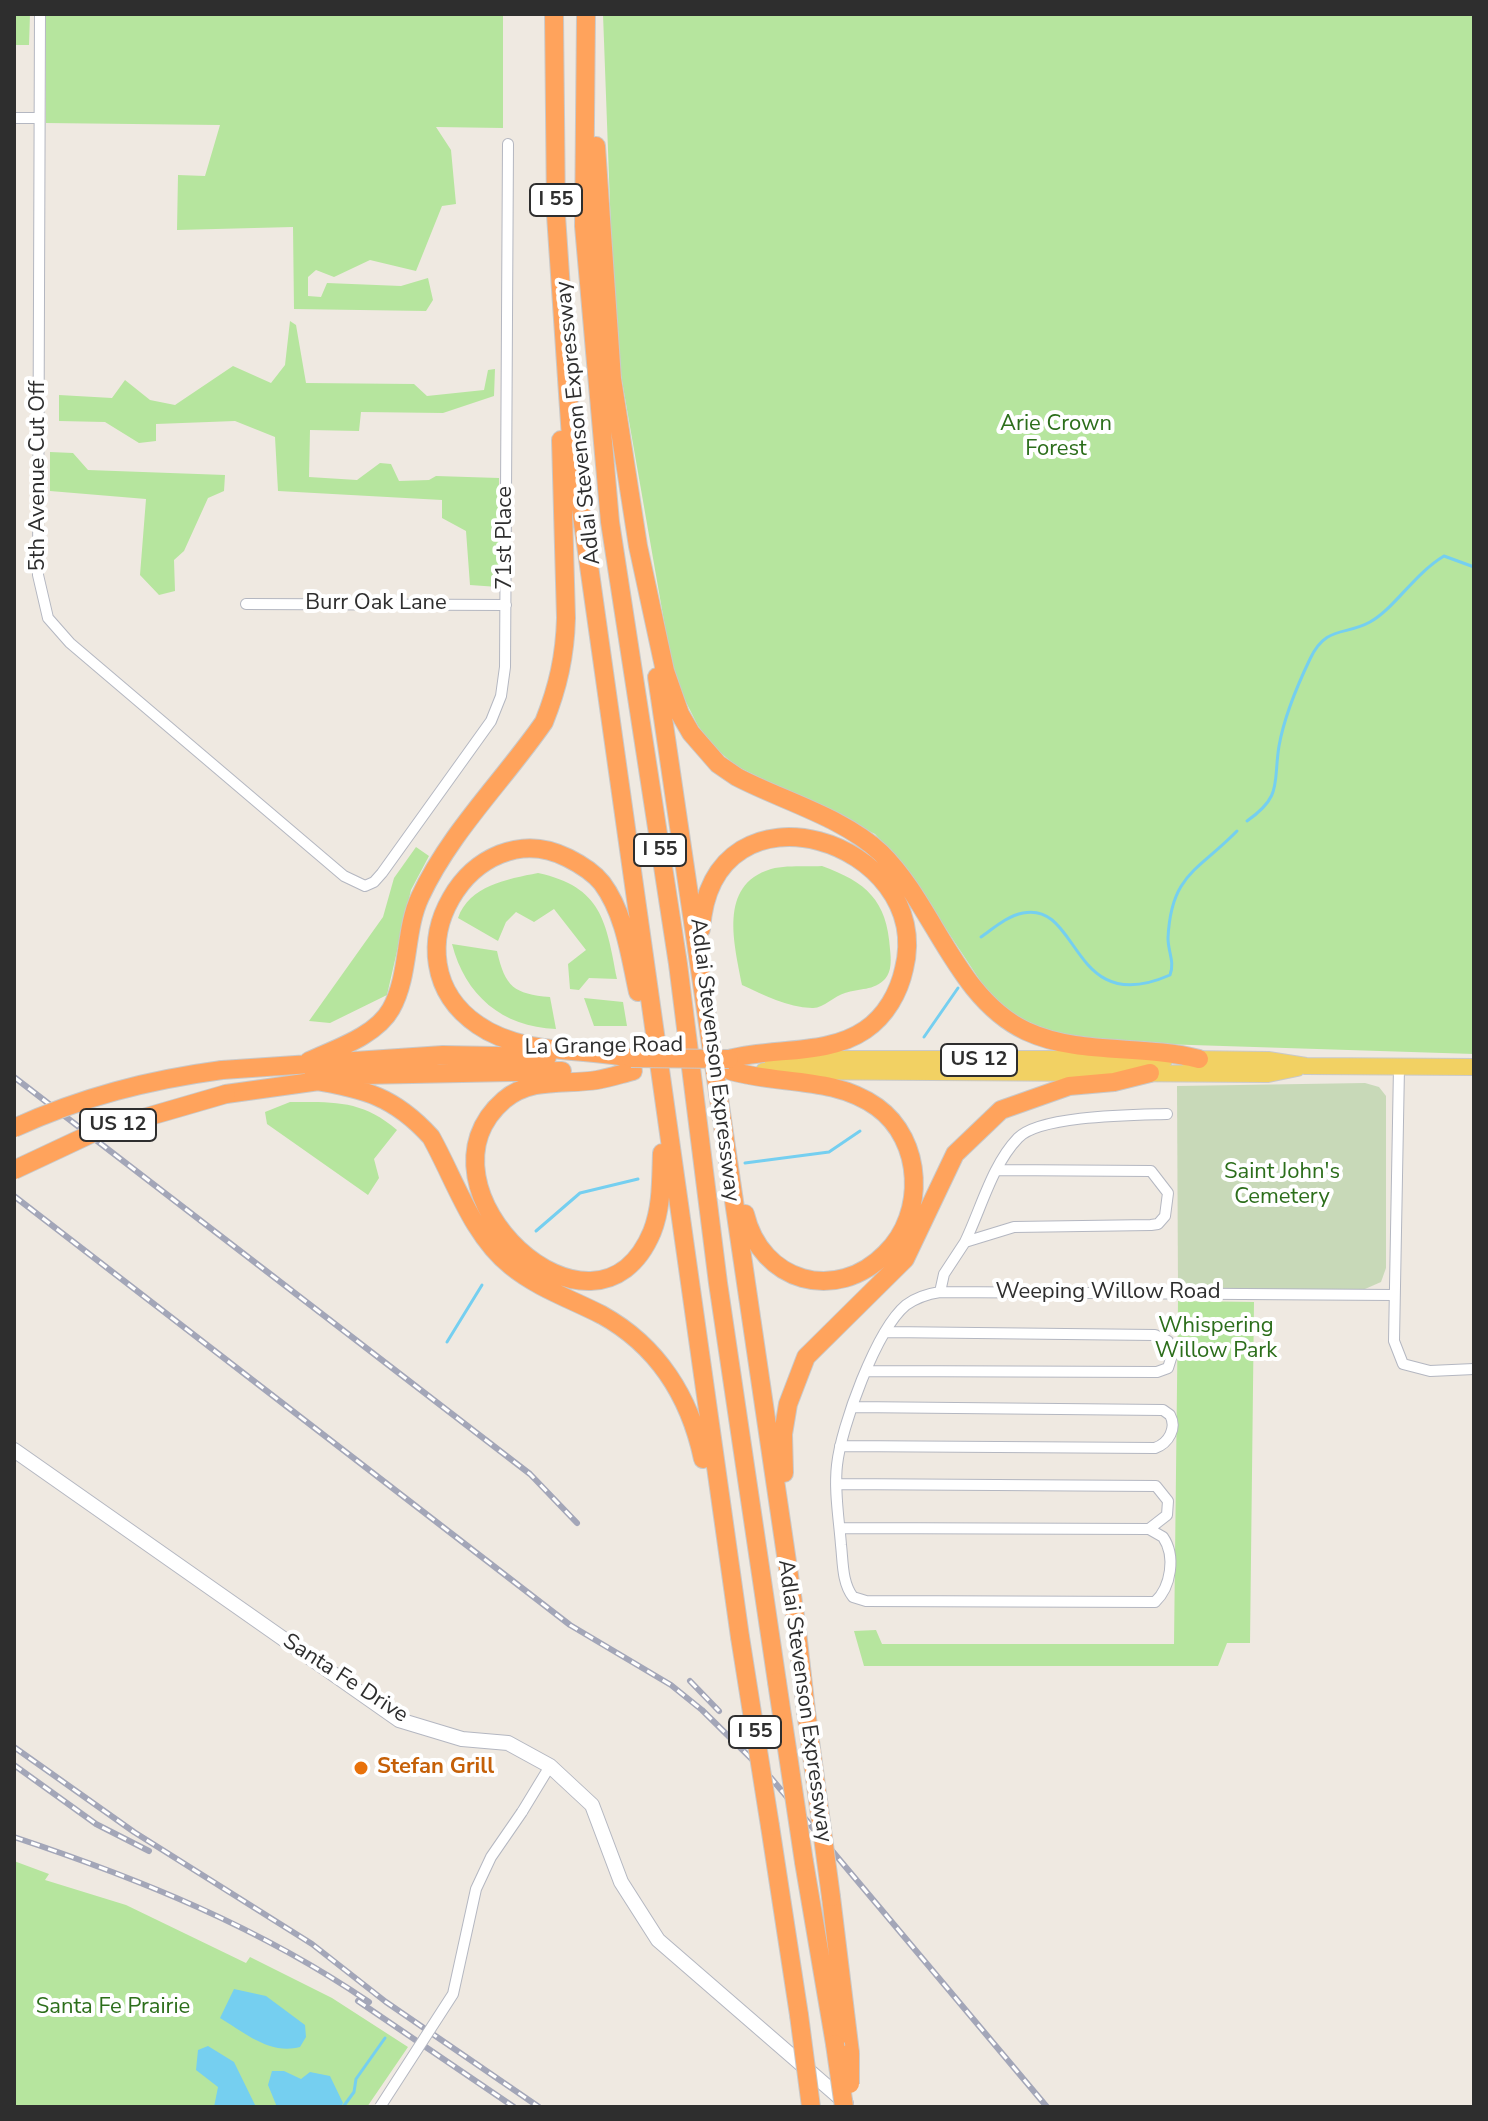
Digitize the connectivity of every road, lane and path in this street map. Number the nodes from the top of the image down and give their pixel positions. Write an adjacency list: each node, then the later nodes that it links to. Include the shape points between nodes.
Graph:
1 (40, 14): 6 (street, 5th Avenue Cut Off)
2 (554, 14): 8 (highway, Adlai Stevenson Expressway / I 55)
3 (586, 14): 4 (highway, Adlai Stevenson Expressway / I 55)
4 (585, 108): 9 (highway, via 596,148 612,379); 45 (highway, Adlai Stevenson Expressway / I 55, bridge, via 584,226 610,522 804,1862)
5 (14, 118): 6 (street)
6 (39, 118): 12 (street, 5th Avenue Cut Off, via 38,575 48,618 127,693 344,876)
7 (508, 144): 11 (street, 71st Place)
8 (565, 385): 14 (highway, Adlai Stevenson Expressway / I 55); 22 (highway, via 565,648 554,697 544,722 444,853 419,900 391,1011)
9 (638, 546): 13 (highway); 15 (highway, via 672,694 691,733 718,764 868,842 896,870 981,996 1009,1021 1067,1046 1170,1052)
10 (246, 604): 11 (street, Burr Oak Lane)
11 (506, 605): 12 (street, 71st Place, via 505,667 491,721 382,873)
12 (365, 886)
13 (703, 991): 18 (highway, via 705,903 719,871 738,851 773,837 817,839 843,849 875,874 896,904 907,944 891,1001 865,1030); 26 (highway)
14 (655, 1032): 16 (highway, via 638,992 614,901 600,880 559,853 536,850 514,852 475,868 449,899 440,920 438,967 447,990 460,1009 495,1035); 24 (highway, Adlai Stevenson Expressway / I 55)
15 (1199, 1059): 18 (main road, US 12); 19 (main road, US 12)
16 (594, 1065): 17 (highway, La Grange Road / US 12); 22 (highway, La Grange Road / US 12, via 443,1055); 24 (highway, via 504,1099 477,1146 478,1182 497,1225 529,1259 557,1276 582,1281 605,1277 629,1264 644,1245 661,1186)
17 (730, 1065): 18 (highway); 18 (highway)
18 (760, 1065): 23 (main road, US 12); 26 (highway, via 845,1091 877,1107 893,1123 912,1154 914,1189 889,1252 859,1273 836,1280 798,1278 770,1261 748,1229)
19 (1306, 1066): 20 (main road, US 12); 23 (main road, US 12, via 1268,1074)
20 (1399, 1067): 21 (main road, US 12); 32 (street)
21 (1474, 1067)
22 (310, 1071): 27 (highway, La Grange Road / US 12, bridge, via 222,1070 154,1079 98,1094); 28 (highway, La Grange Road / US 12, bridge, via 95,1132); 42 (highway, via 402,1109 431,1137 490,1247 534,1283 631,1333 668,1373 697,1430)
23 (1150, 1073): 43 (highway, via 1069,1086 1001,1110 955,1154 905,1259 806,1357 783,1434 799,1597)
24 (663, 1103): 42 (highway, Adlai Stevenson Expressway / I 55)
25 (1167, 1114): 29 (street, via 1088,1118 1036,1128 1021,1135)
26 (721, 1118): 43 (highway)
27 (14, 1128)
28 (14, 1170)
29 (997, 1170): 30 (street); 30 (street, via 1151,1171 1168,1193 1165,1216 1151,1225 1014,1227)
30 (965, 1242): 31 (street, via 944,1274)
31 (940, 1292): 32 (street, Weeping Willow Road); 33 (street, Weeping Willow Road, via 908,1304)
32 (1394, 1295): 34 (street, via 1394,1341 1403,1364 1430,1371)
33 (887, 1332): 35 (street, Weeping Willow Road); 35 (street, via 1155,1335 1168,1341 1172,1355 1168,1368 1157,1372)
34 (1474, 1369)
35 (867, 1371): 36 (street, Weeping Willow Road)
36 (852, 1407): 37 (street, Weeping Willow Road); 37 (street, via 1163,1410 1173,1425 1168,1439 1155,1448)
37 (840, 1446): 39 (street, Weeping Willow Road)
38 (14, 1450): 44 (street, Santa Fe Drive, via 399,1720 462,1739 508,1743)
39 (836, 1484): 40 (street, Weeping Willow Road); 41 (street, via 1151,1485 1161,1488 1168,1508 1164,1521)
40 (840, 1528): 41 (street); 41 (street, Weeping Willow Road, via 845,1582 853,1597 866,1601 1155,1602 1167,1586 1169,1550 1163,1537)
41 (1149, 1529)
42 (736, 1610): 47 (highway, Adlai Stevenson Expressway / I 55, bridge)
43 (796, 1623): 45 (highway, bridge, via 831,1897)
44 (550, 1766): 46 (street, bridge, via 479,1881 453,1994); 48 (street, Santa Fe Drive, via 592,1805 621,1882 658,1940)
45 (842, 2049): 48 (highway, bridge)
46 (380, 2107)
47 (811, 2107)
48 (848, 2107)

